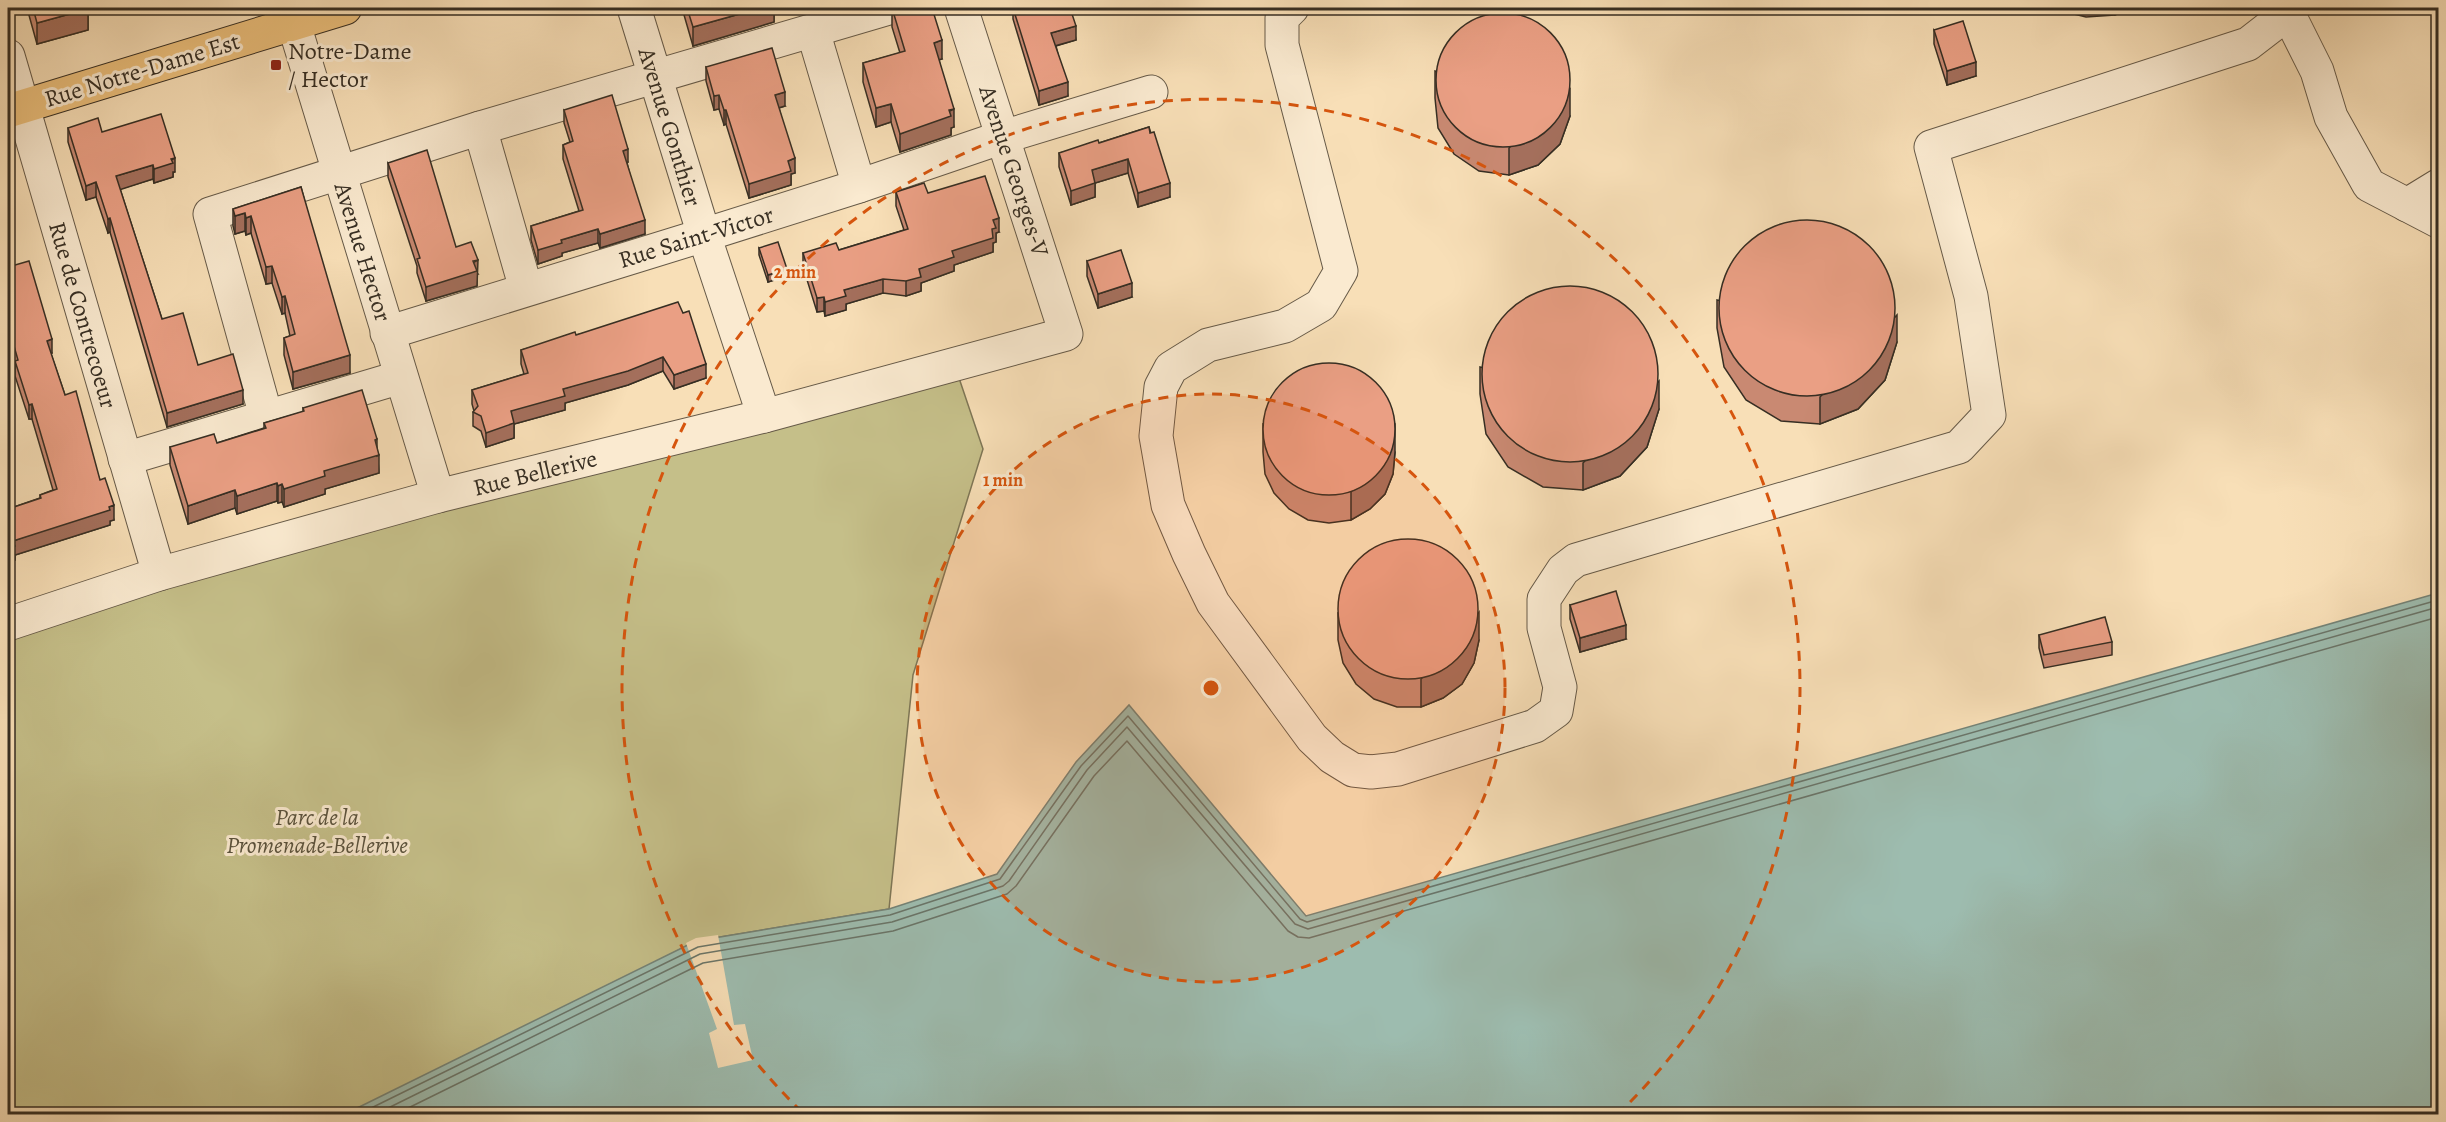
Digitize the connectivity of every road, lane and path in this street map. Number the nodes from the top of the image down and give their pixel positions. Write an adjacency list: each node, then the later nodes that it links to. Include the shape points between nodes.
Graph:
1 (345, 8): 7 (main road, Rue Notre-Dame Est)
2 (634, 8): 10 (street, Avenue Gonthier)
3 (890, 8): 8 (street)
4 (961, 8): 14 (street, Avenue Georges-V)
5 (1292, 8): 6 (street, via 1282,18 1282,45 1341,271 1321,305 1294,321 1208,345 1171,368 1161,387 1156,436 1168,505 1213,603 1312,738 1353,770 1371,772 1398,769 1535,726 1557,711 1560,687 1544,628 1544,599 1563,570 1576,560 1959,447 1989,415 1971,296 1931,147 2248,44)
6 (2287, 10): 18 (street, via 2317,71 2331,117 2369,185)
7 (291, 15): 12 (main road, Rue Notre-Dame Est); 15 (street, Avenue Hector)
8 (813, 31): 10 (street); 16 (street)
9 (8, 56): 12 (street, Rue de Contrecoeur)
10 (654, 77): 13 (street); 20 (street, Avenue Gonthier)
11 (1151, 92): 14 (street, Rue Saint-Victor)
12 (15, 108): 27 (street, Rue de Contrecoeur)
13 (480, 128): 15 (street); 21 (street)
14 (1003, 137): 16 (street, Rue Saint-Victor); 23 (street, Avenue Georges-V)
15 (339, 174): 22 (street, Avenue Hector); 26 (street, via 210,214)
16 (859, 186): 20 (street, Rue Saint-Victor)
17 (2439, 186): 18 (street)
18 (2407, 204): 19 (street)
19 (2439, 221)
20 (704, 235): 21 (street, Rue Saint-Victor); 25 (street, Avenue Gonthier)
21 (526, 289): 22 (street, Rue Saint-Victor)
22 (387, 333): 24 (street, Avenue Hector)
23 (1066, 334): 25 (street, Rue Bellerive)
24 (401, 377): 26 (street); 28 (street, Avenue Hector)
25 (764, 416): 28 (street, Rue Bellerive)
26 (266, 417): 27 (street)
27 (125, 459): 29 (street, Rue de Contrecoeur)
28 (438, 496): 29 (street, Rue Bellerive)
29 (159, 574): 30 (street, Rue Bellerive)
30 (8, 624)

